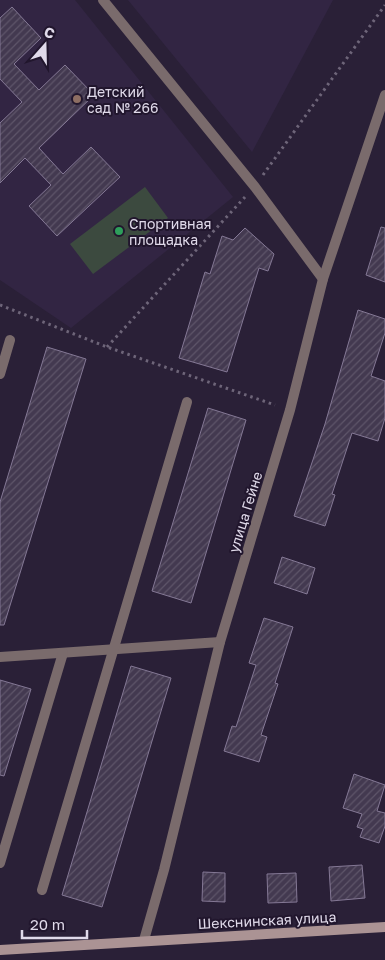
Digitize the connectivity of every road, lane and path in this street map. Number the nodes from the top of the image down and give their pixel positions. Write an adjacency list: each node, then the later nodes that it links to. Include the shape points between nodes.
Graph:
1 (103, 0): 4 (street)
2 (385, 5): 4 (path)
3 (385, 95): 5 (street, улица Гейне)
4 (255, 187): 5 (street); 8 (path)
5 (323, 279): 11 (street, улица Гейне)
6 (0, 305): 8 (path)
7 (10, 340): 9 (street)
8 (107, 347): 11 (path)
9 (0, 374)
10 (187, 402): 13 (street)
11 (290, 410): 12 (street, улица Гейне)
12 (220, 642): 13 (street); 19 (street, улица Гейне)
13 (114, 649): 14 (street); 17 (street)
14 (63, 653): 15 (street); 16 (street)
15 (0, 657)
16 (0, 863)
17 (42, 890)
18 (385, 925): 19 (street, Шекснинская улица)
19 (144, 940): 20 (street, Шекснинская улица)
20 (0, 950)

